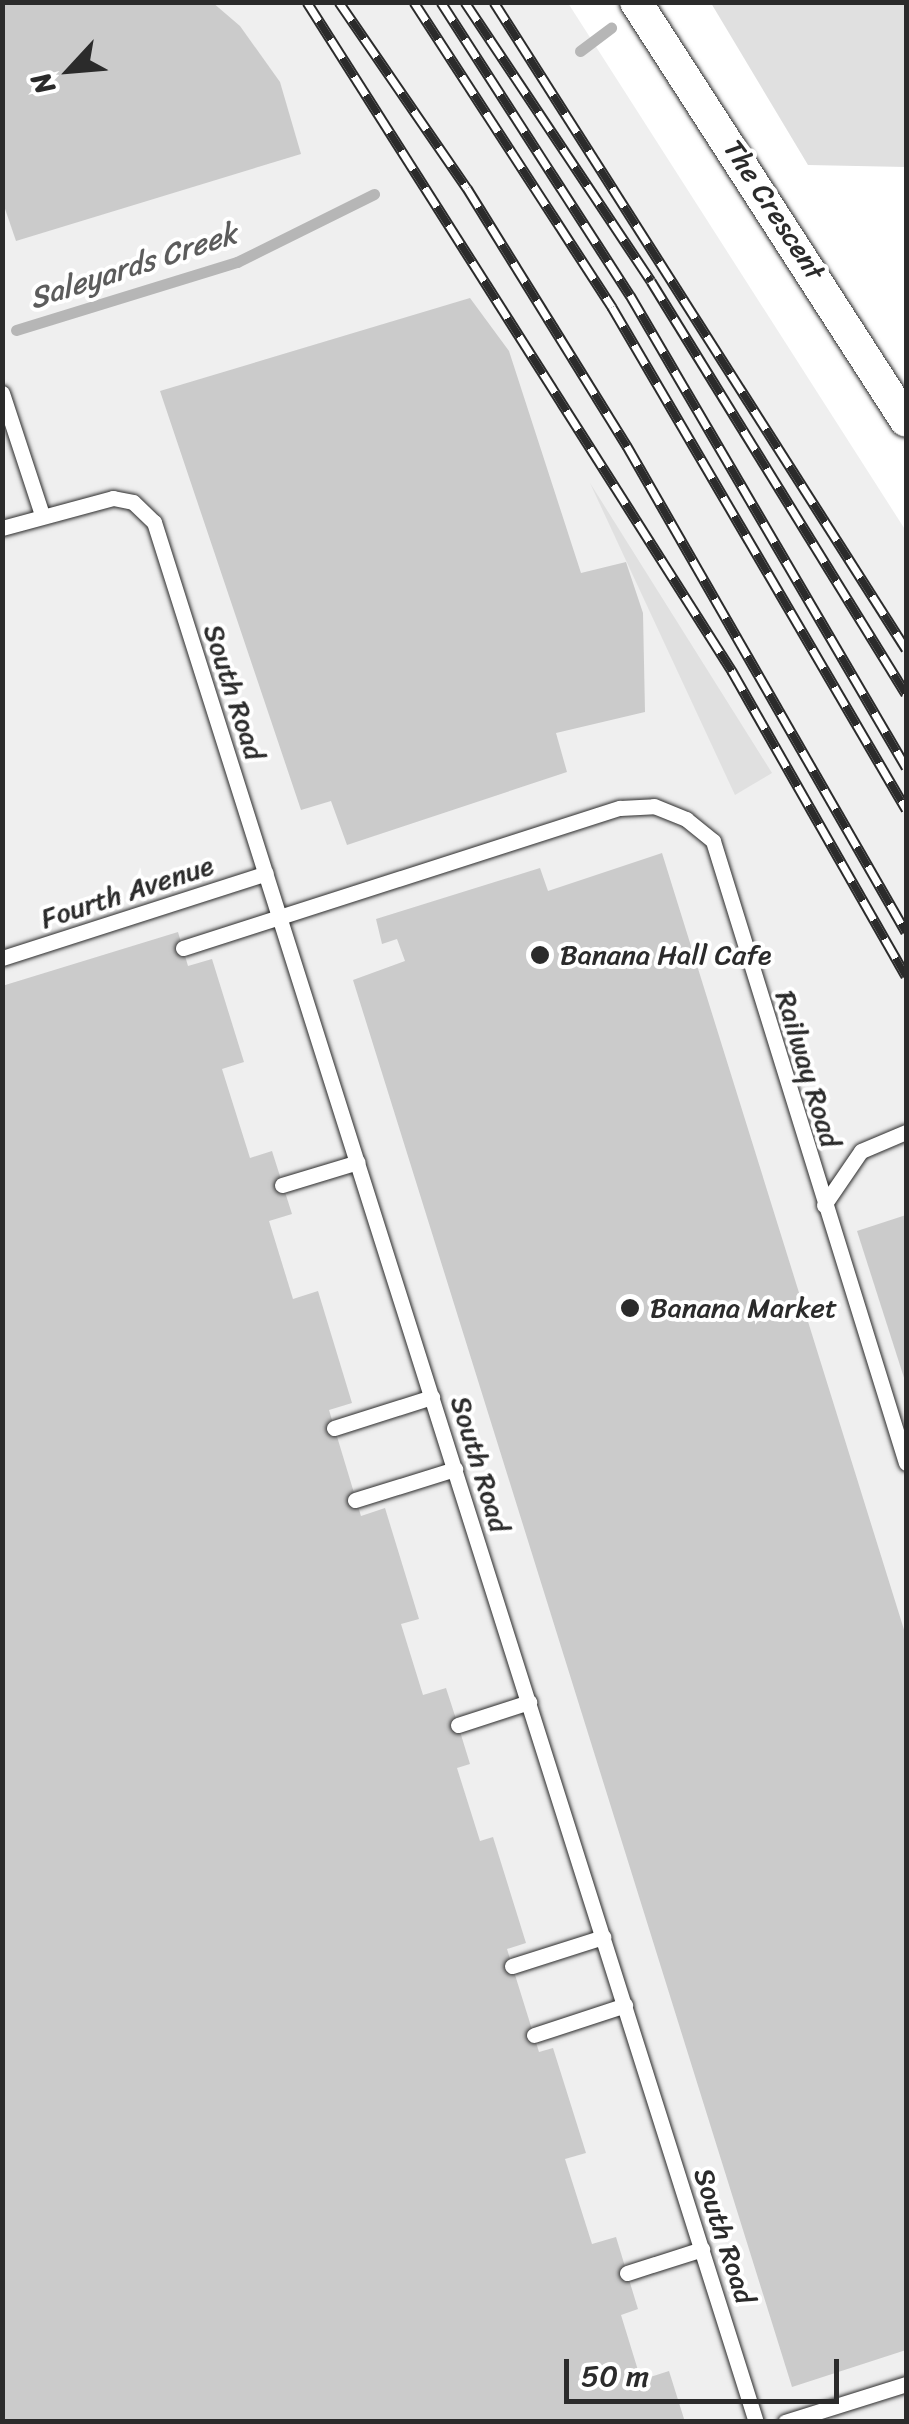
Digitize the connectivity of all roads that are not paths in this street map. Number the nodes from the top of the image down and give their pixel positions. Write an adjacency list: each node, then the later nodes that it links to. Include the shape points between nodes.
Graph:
1 (636, 2): 3 (street, The Crescent)
2 (2, 393): 4 (lane)
3 (906, 421)
4 (42, 516): 5 (lane); 6 (lane, South Road, via 113,498 132,502 154,522)
5 (2, 528)
6 (266, 874): 7 (lane, South Road); 9 (lane, Fourth Avenue)
7 (281, 917): 8 (lane); 11 (lane, South Road); 13 (lane, Railway Road, via 620,808 654,806 686,818 713,841)
8 (183, 948)
9 (2, 958)
10 (906, 1132): 13 (lane, via 861,1151)
11 (358, 1162): 12 (lane); 14 (lane, South Road)
12 (282, 1185)
13 (824, 1204): 16 (lane, Railway Road)
14 (432, 1397): 15 (lane); 17 (lane, South Road)
15 (334, 1428)
16 (906, 1463)
17 (455, 1469): 18 (lane); 19 (lane, South Road)
18 (355, 1500)
19 (529, 1702): 20 (lane); 21 (lane, South Road)
20 (458, 1725)
21 (603, 1937): 22 (lane); 23 (lane, South Road)
22 (512, 1966)
23 (625, 2005): 24 (lane); 25 (lane, South Road)
24 (534, 2035)
25 (702, 2249): 26 (lane); 28 (lane, South Road)
26 (627, 2273)
27 (906, 2384): 29 (lane)
28 (756, 2422)
29 (786, 2422)

